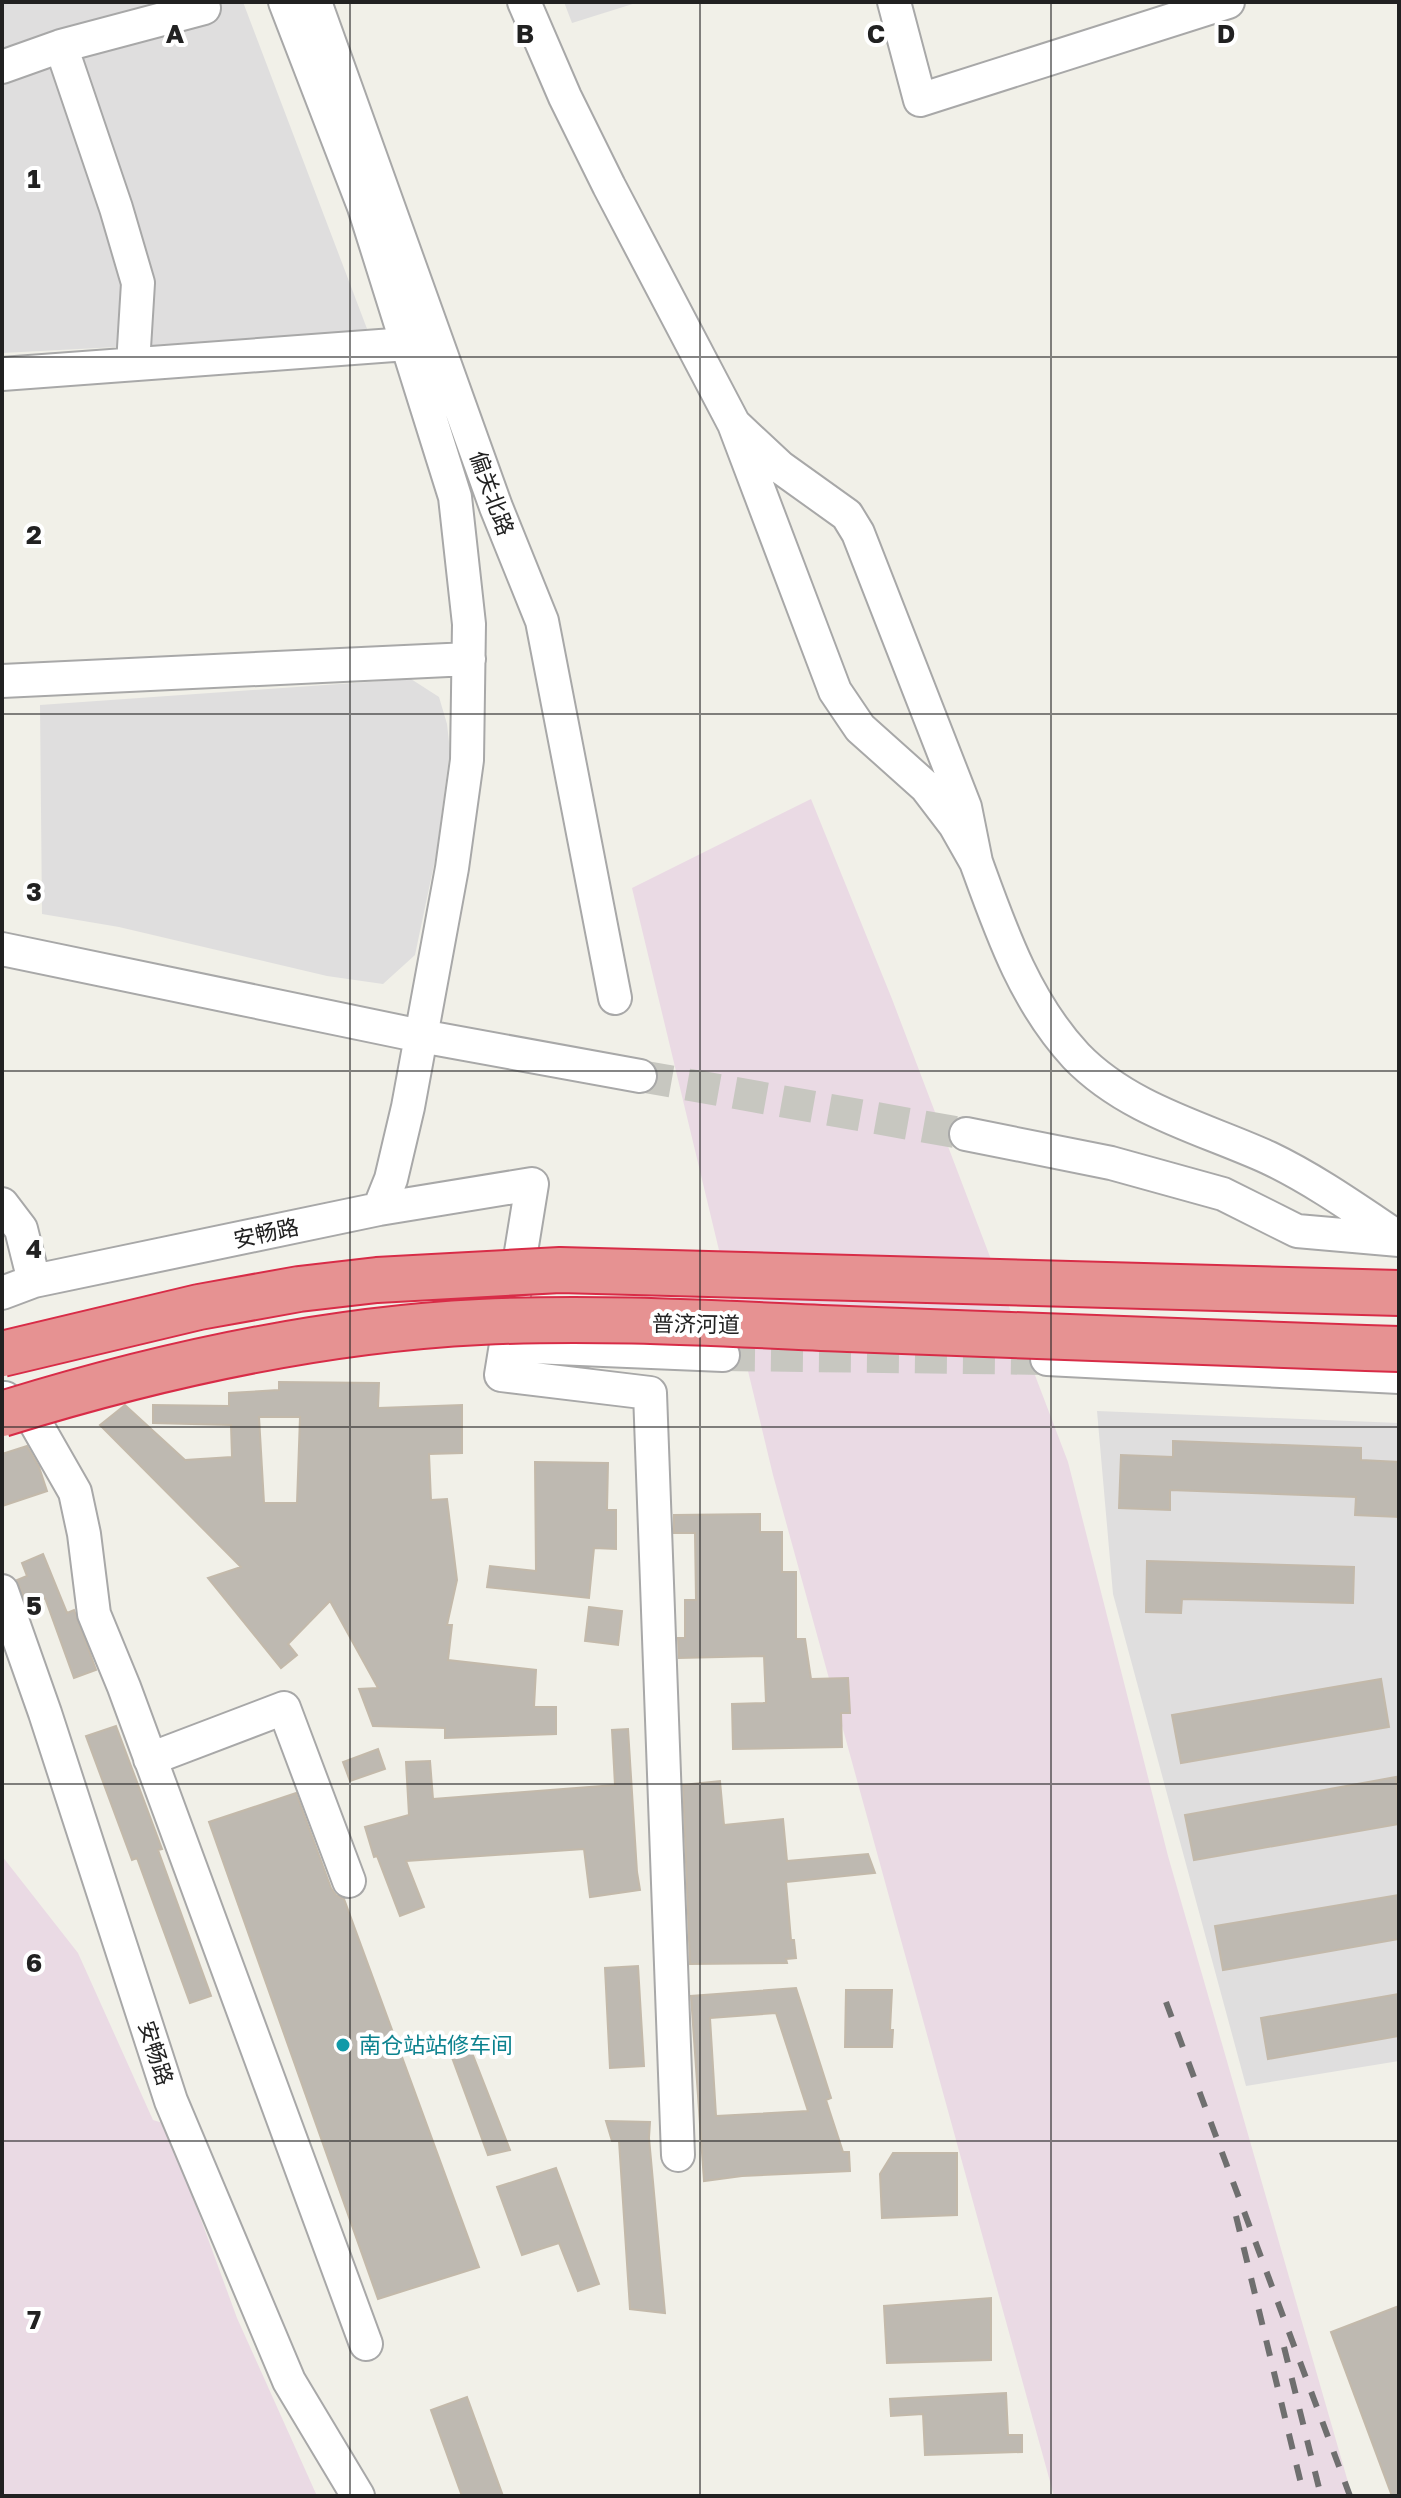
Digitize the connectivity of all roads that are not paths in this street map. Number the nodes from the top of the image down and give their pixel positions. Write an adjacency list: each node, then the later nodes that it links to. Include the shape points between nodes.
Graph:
1 (285, 2): 9 (street, via 364,207)
2 (315, 2): 17 (street, 偏关北路, via 542,621)
3 (524, 2): 12 (street, via 609,186)
4 (894, 2): 5 (street, via 920,100)
5 (1228, 2)
6 (204, 8): 7 (street)
7 (61, 46): 8 (street); 10 (street, via 138,283)
8 (2, 67)
9 (407, 344): 10 (street); 13 (street, via 455,497)
10 (133, 364): 11 (street)
11 (2, 374)
12 (734, 424): 15 (street, via 835,691 860,728 926,787); 15 (street, via 780,467 847,515 858,533 965,807)
13 (469, 659): 14 (street); 18 (street, via 467,760)
14 (2, 681)
15 (976, 862): 21 (street, via 1016,965 1035,1001 1078,1057 1140,1104 1270,1159)
16 (2, 949): 18 (street)
17 (615, 998)
18 (421, 1036): 19 (street); 23 (street, via 391,1179)
19 (640, 1076)
20 (966, 1134): 24 (street, via 1197,1186)
21 (1319, 1186): 24 (street, via 1318,1212); 25 (street)
22 (2, 1204): 26 (street, via 21,1229)
23 (379, 1209): 26 (street, 安畅路); 29 (street, 安畅路, via 532,1184)
24 (1297, 1231): 25 (street)
25 (1399, 1239)
26 (34, 1281): 27 (street, 安畅路)
27 (2, 1293)
28 (1399, 1293): 31 (highway, bridge, via 560,1270 299,1289)
29 (506, 1346): 32 (street); 40 (street, via 501,1375 650,1393)
30 (1399, 1349): 36 (highway, 普济河道, bridge, via 707,1323 480,1322 367,1333 191,1362)
31 (2, 1354)
32 (723, 1355)
33 (1047, 1359): 34 (street)
34 (1399, 1377)
35 (2, 1396): 38 (street, via 35,1422 75,1492 94,1614)
36 (2, 1414)
37 (2, 1591): 42 (street, 安畅路, via 171,2101 289,2381)
38 (150, 1759): 39 (street, via 284,1708); 41 (street)
39 (349, 1881)
40 (678, 2155)
41 (366, 2344)
42 (358, 2496)

